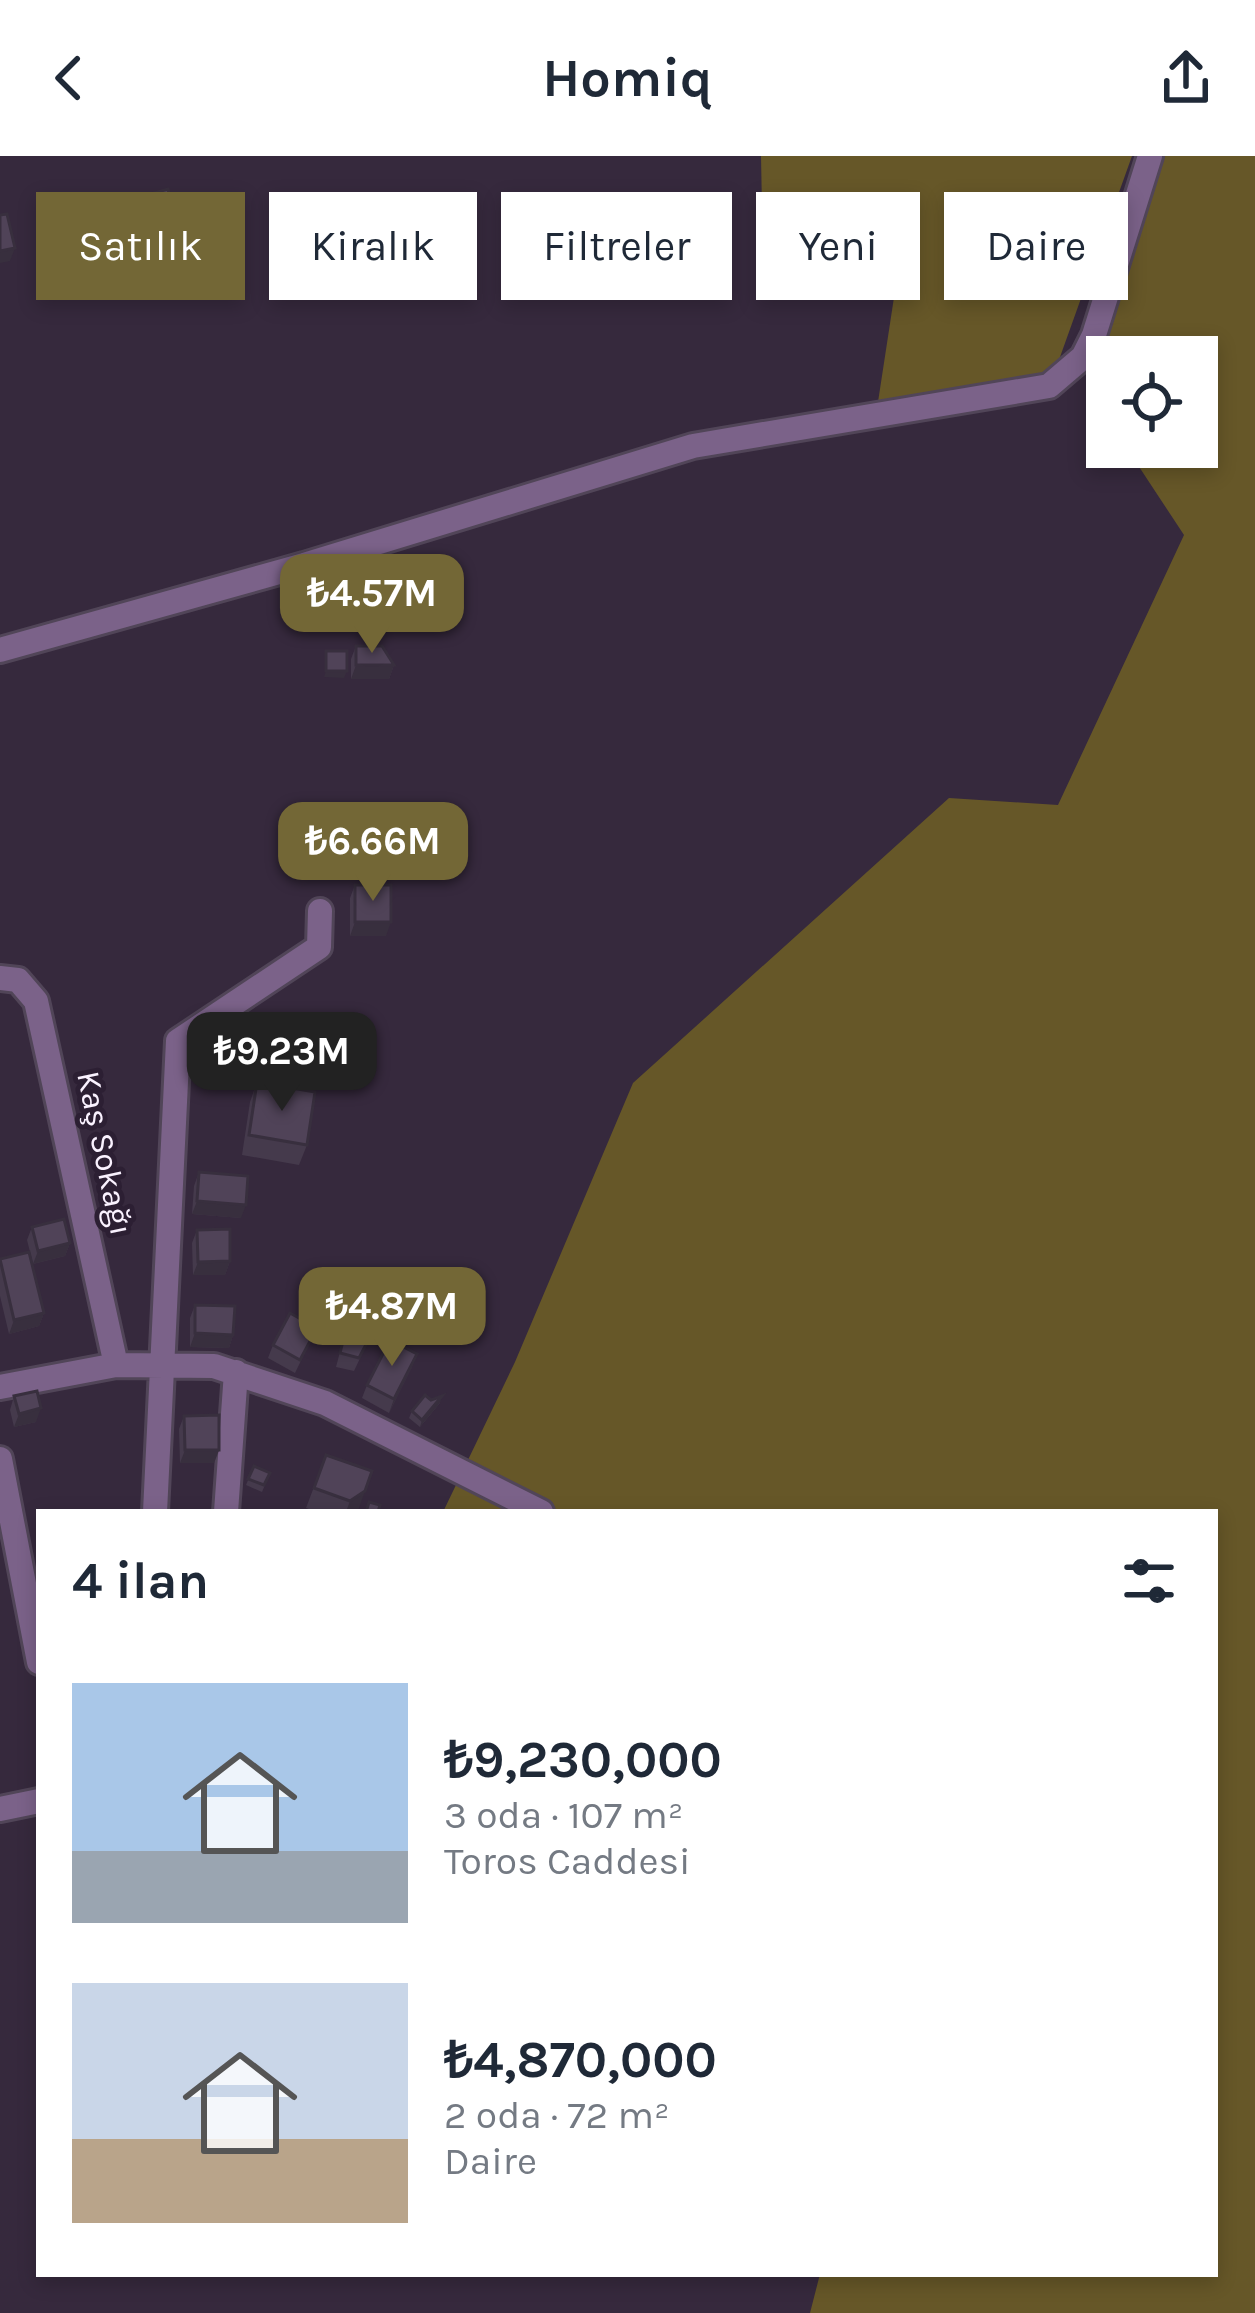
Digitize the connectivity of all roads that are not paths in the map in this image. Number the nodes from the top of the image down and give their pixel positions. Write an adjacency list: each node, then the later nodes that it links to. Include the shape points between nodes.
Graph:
1 (1150, 156): 2 (street, via 1094,334 1083,357 1049,386 693,446)
2 (0, 650)
3 (320, 911): 5 (street, via 319,947 178,1041)
4 (0, 979): 6 (street, Kaş Sokağı, via 18,980 36,1000)
5 (160, 1362): 6 (street); 7 (street); 10 (street)
6 (116, 1365): 8 (street)
7 (236, 1372): 11 (street); 12 (street, via 325,1403)
8 (0, 1387)
9 (0, 1459): 13 (street)
10 (155, 1509)
11 (226, 1509)
12 (536, 1509)
13 (36, 1646)
14 (36, 1802): 15 (street)
15 (0, 1809)

